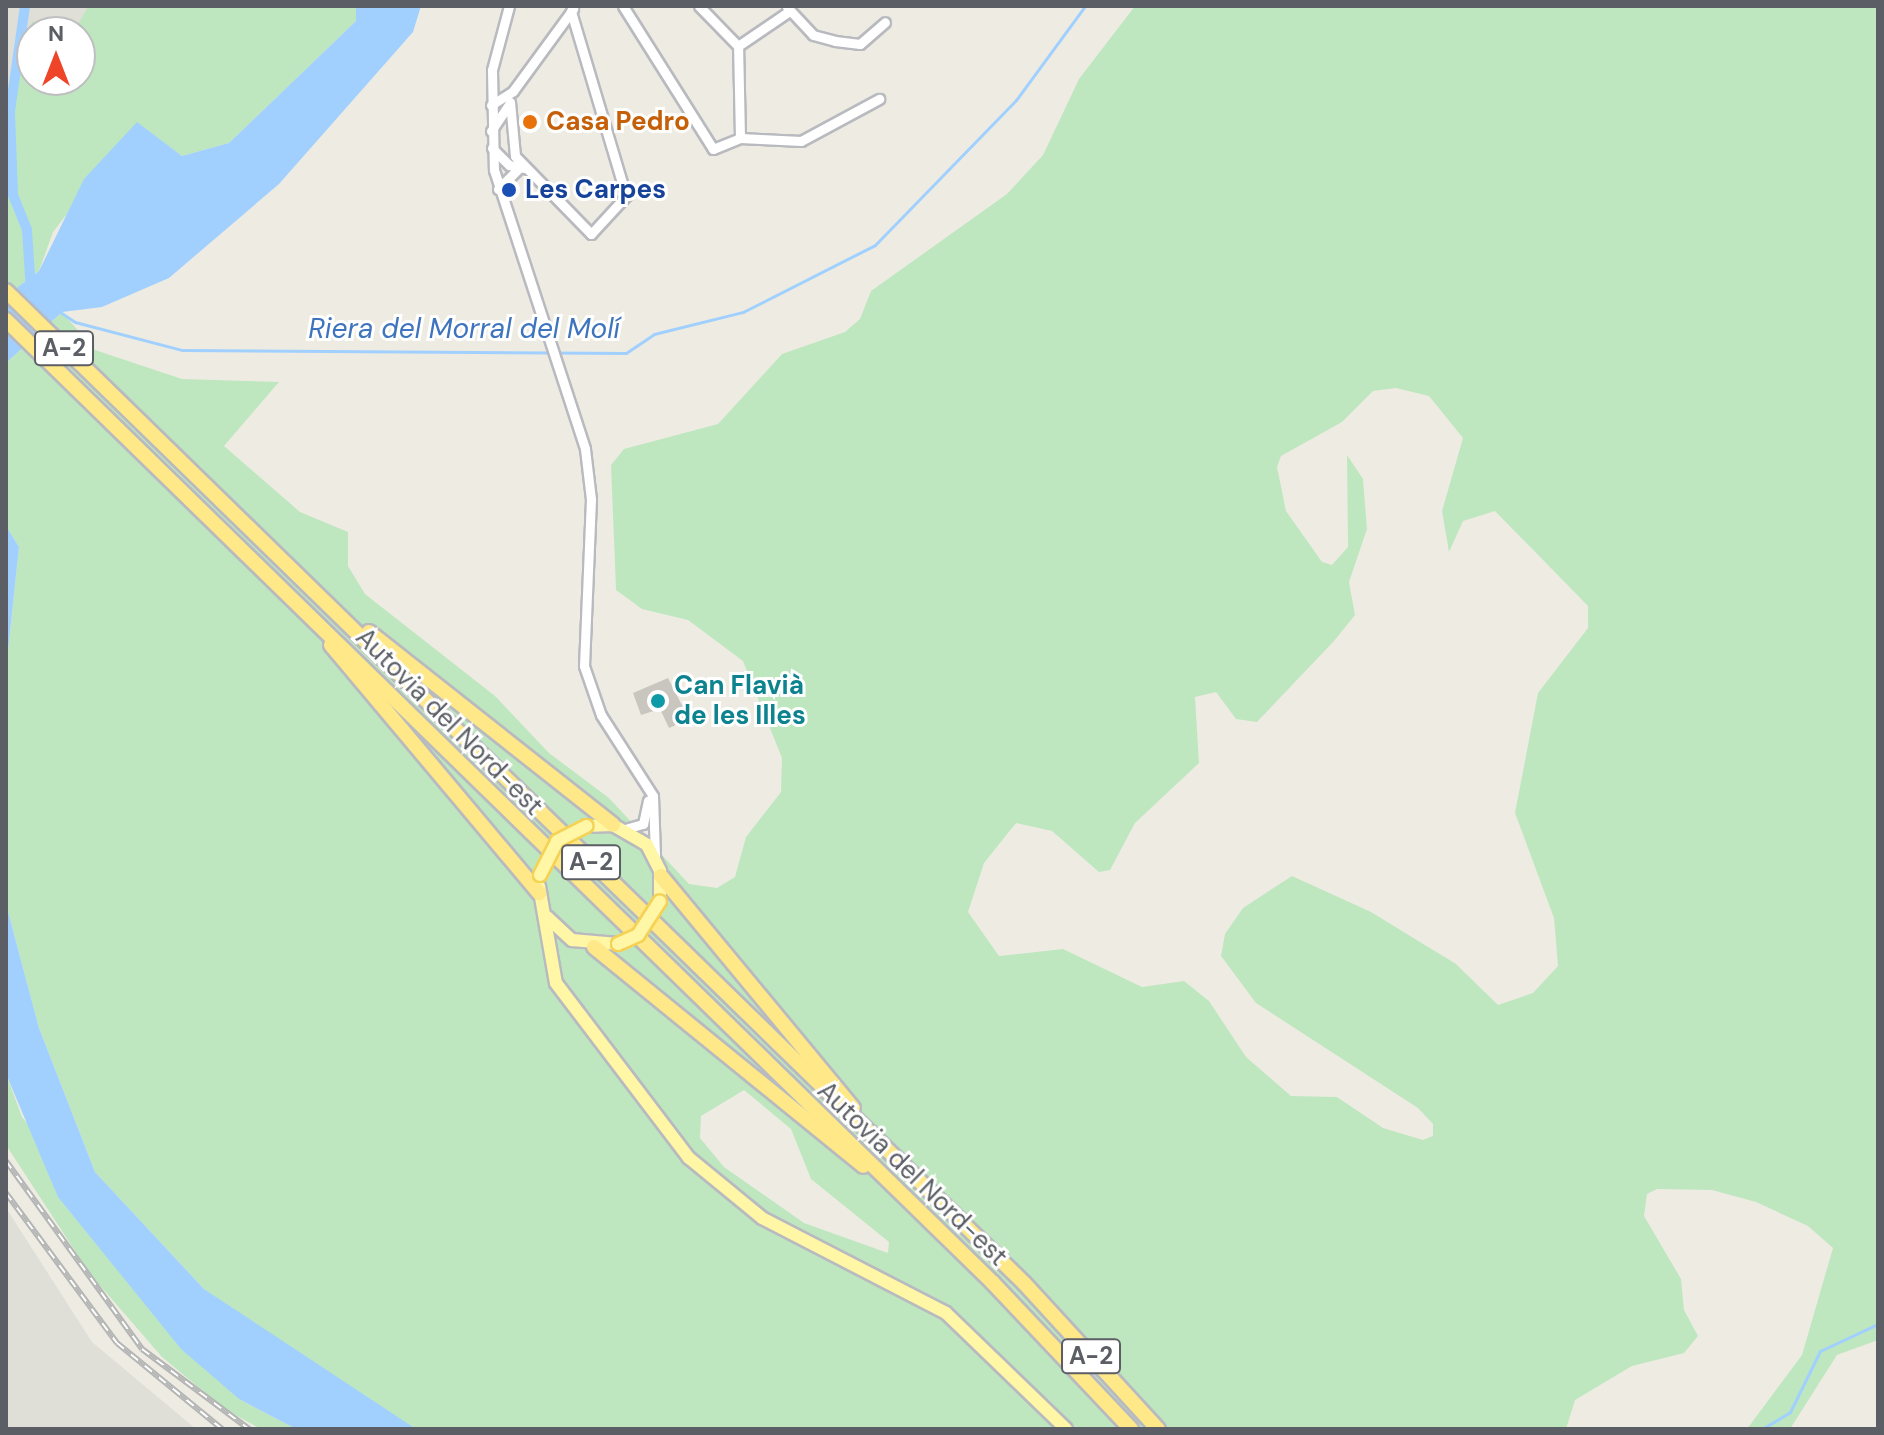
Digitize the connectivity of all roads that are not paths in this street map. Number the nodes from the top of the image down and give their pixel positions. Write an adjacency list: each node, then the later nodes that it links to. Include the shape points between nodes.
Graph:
1 (509, 6): 11 (street, via 495,51)
2 (623, 6): 13 (street, via 662,62 704,144 713,149)
3 (699, 6): 7 (street)
4 (573, 8): 8 (street); 15 (street, via 626,196 591,234)
5 (787, 9): 6 (street, via 813,35 860,44); 7 (street)
6 (885, 22)
7 (738, 46): 13 (street)
8 (513, 91): 10 (street); 11 (street)
9 (879, 99): 13 (street, via 801,141)
10 (510, 102): 12 (street); 15 (street, via 515,156)
11 (491, 105): 12 (street)
12 (491, 131): 14 (street)
13 (740, 138)
14 (492, 148): 15 (street, via 509,165); 16 (street)
15 (525, 168): 16 (street, via 512,169)
16 (498, 189): 21 (street, via 565,383 590,475 584,666 601,715)
17 (6, 291): 19 (highway, Autovia del Nord-est / A-2)
18 (6, 320): 20 (highway, Autovia del Nord-est / A-2)
19 (313, 587): 22 (highway); 30 (highway, Autovia del Nord-est / A-2)
20 (304, 609): 25 (highway, via 420,758); 31 (highway, Autovia del Nord-est / A-2)
21 (646, 786): 22 (street, via 648,816); 23 (street, via 655,805)
22 (619, 827): 23 (main road); 25 (main road, bridge, via 586,826 557,841 540,875)
23 (655, 857): 24 (main road)
24 (661, 876): 28 (main road, bridge, via 660,901 638,935); 30 (highway, via 791,1026)
25 (539, 893): 26 (main road)
26 (546, 915): 27 (main road); 29 (main road)
27 (572, 940): 28 (main road); 29 (main road)
28 (594, 947): 31 (highway)
29 (549, 961): 32 (main road, via 592,1033 714,1182 775,1225 946,1313)
30 (871, 1134): 34 (highway, Autovia del Nord-est / A-2, via 1040,1299)
31 (906, 1198): 33 (highway, Autovia del Nord-est / A-2)
32 (1066, 1429)
33 (1131, 1429)
34 (1158, 1429)

